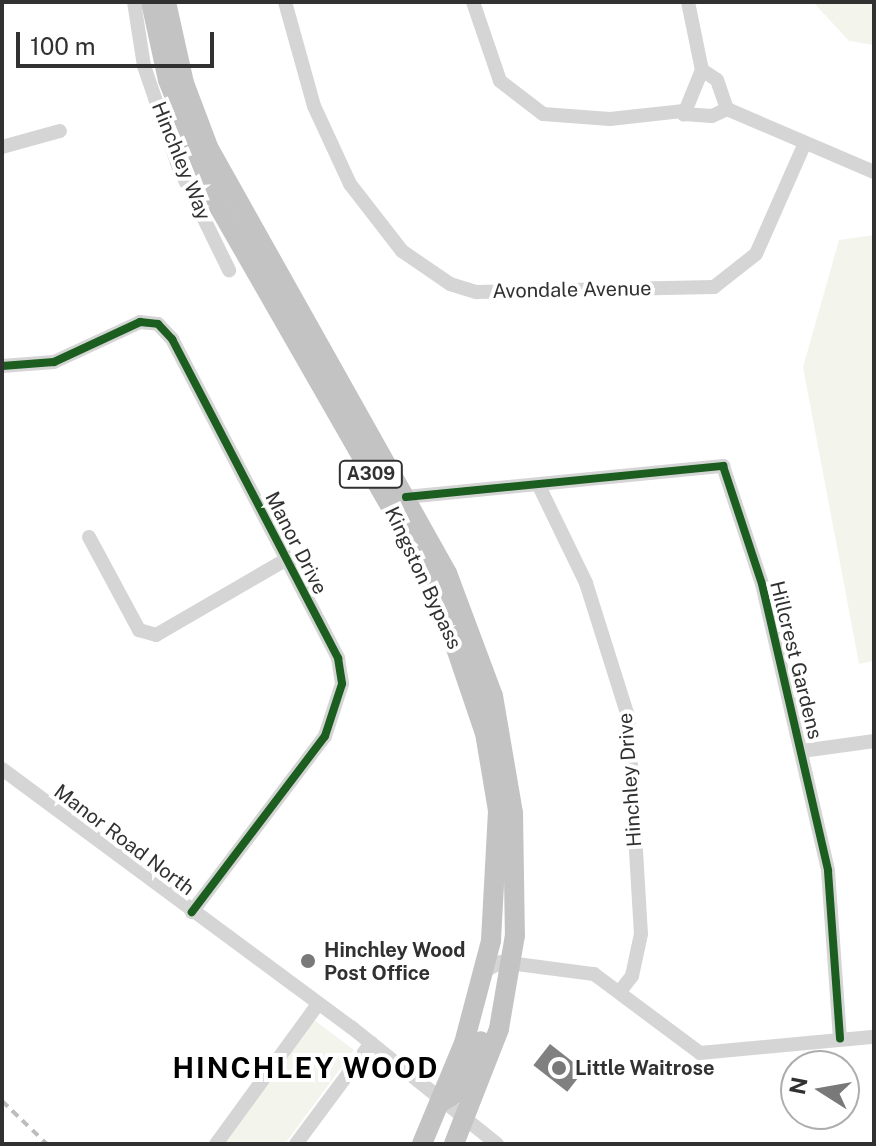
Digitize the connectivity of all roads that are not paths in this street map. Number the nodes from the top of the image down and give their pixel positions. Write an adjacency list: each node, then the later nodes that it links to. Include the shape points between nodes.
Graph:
1 (134, 2): 14 (street, Hinchley Way, via 144,66 179,168)
2 (151, 2): 25 (highway, Kingston Bypass / A309, via 168,80 219,207 405,532 476,695 498,811 495,910)
3 (166, 2): 17 (highway, Kingston Bypass / A309, via 184,83 209,149)
4 (285, 2): 11 (street, Avondale Avenue, via 314,106 350,184 402,251 450,284 477,292 714,287 756,254)
5 (473, 2): 9 (street, via 500,81 543,114 610,119)
6 (688, 2): 7 (street)
7 (702, 70): 8 (street, via 717,80); 9 (street)
8 (727, 109): 9 (street, via 712,116); 11 (street)
9 (682, 111)
10 (60, 131): 12 (street)
11 (805, 143): 13 (street)
12 (2, 147)
13 (874, 172)
14 (229, 270)
15 (2, 366): 19 (street, Manor Drive, via 54,362 140,322 158,324 172,339)
16 (539, 486): 17 (street, Hillcrest Gardens); 21 (street, Hillcrest Gardens, via 723,466 762,584); 26 (street, Hinchley Drive, via 586,583 628,716 641,934 632,976)
17 (406, 497): 24 (highway, Kingston Bypass / A309, via 473,636 505,745 516,859)
18 (89, 537): 19 (street, via 139,630 156,635)
19 (287, 559): 23 (street, Manor Drive, via 338,658 338,711 325,736)
20 (874, 741): 21 (street)
21 (802, 751): 29 (street, Hillcrest Gardens, via 828,871)
22 (2, 769): 23 (street, Manor Road North)
23 (192, 912): 27 (street, Manor Road North)
24 (512, 966): 25 (street); 26 (street, via 594,974); 31 (highway, via 463,1089); 32 (highway, Kingston Bypass / A309, via 499,1029)
25 (485, 971): 31 (highway, Kingston Bypass / A309)
26 (621, 990): 29 (street, via 700,1053)
27 (318, 1004): 30 (street, Manor Road North); 33 (street)
28 (874, 1037): 29 (street)
29 (840, 1039)
30 (371, 1043): 31 (street, Manor Road North); 34 (street)
31 (443, 1101): 32 (street, Manor Road North); 35 (highway, Kingston Bypass / A309)
32 (466, 1119): 36 (highway, via 452,1120); 37 (highway, Kingston Bypass / A309); 38 (street, Manor Road North)
33 (216, 1144)
34 (296, 1144)
35 (422, 1144)
36 (435, 1144)
37 (454, 1144)
38 (497, 1144)

